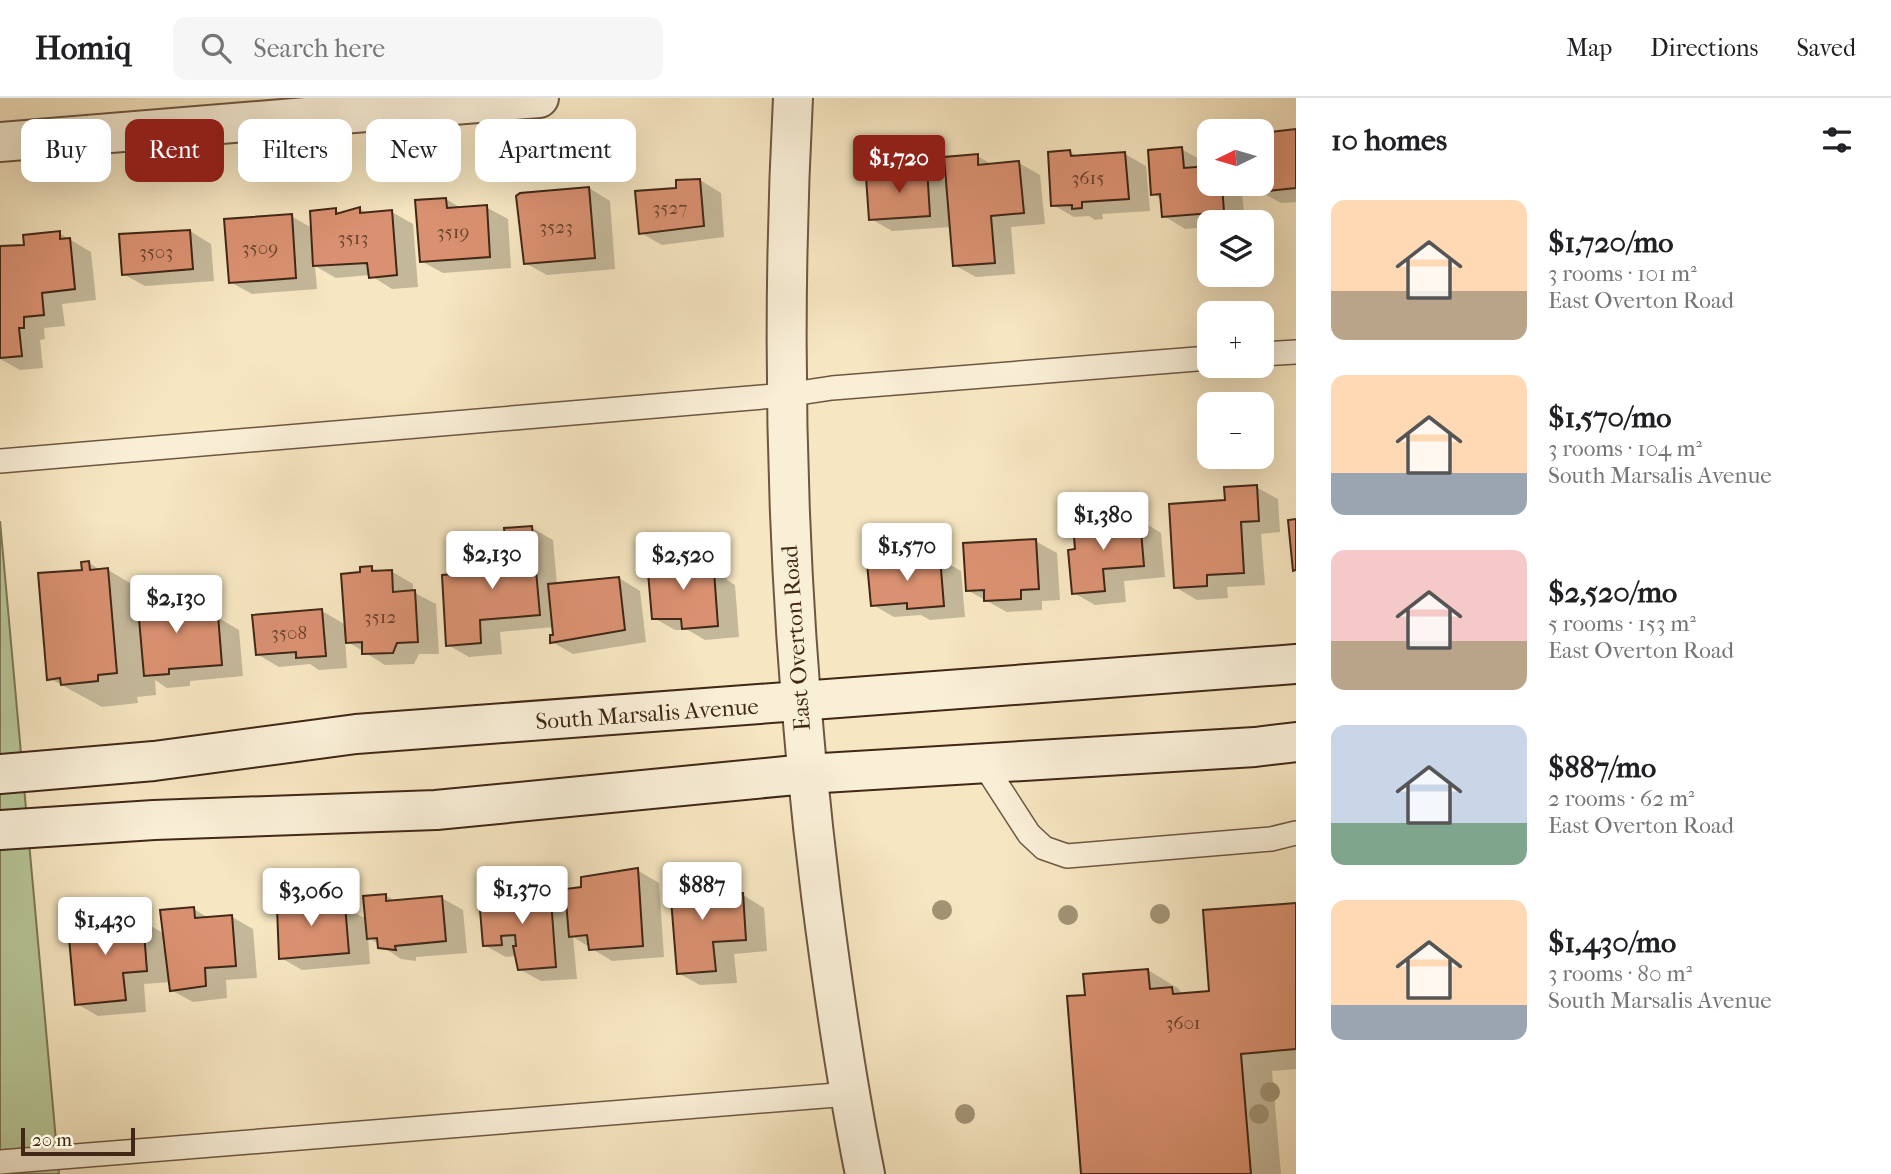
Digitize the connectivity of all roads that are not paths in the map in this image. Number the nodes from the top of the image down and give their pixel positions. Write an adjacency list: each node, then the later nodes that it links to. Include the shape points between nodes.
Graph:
1 (539, 98): 3 (main road)
2 (793, 98): 7 (main road, East Overton Road)
3 (0, 142)
4 (1296, 352): 5 (lane)
5 (1274, 353)
6 (1197, 359): 7 (lane)
7 (786, 395): 8 (lane); 10 (main road, East Overton Road)
8 (0, 461)
9 (1296, 664): 10 (main road, South Marsalis Avenue)
10 (800, 703): 13 (main road, South Marsalis Avenue, via 356,734 154,761); 14 (main road, East Overton Road)
11 (1296, 742): 12 (main road)
12 (983, 763): 14 (main road); 16 (lane, via 1029,834 1044,848 1067,856)
13 (0, 774)
14 (806, 774): 15 (main road, via 436,810); 17 (main road, East Overton Road)
15 (0, 830)
16 (1296, 833)
17 (849, 1094): 18 (lane); 19 (main road, East Overton Road)
18 (0, 1162)
19 (866, 1174)

